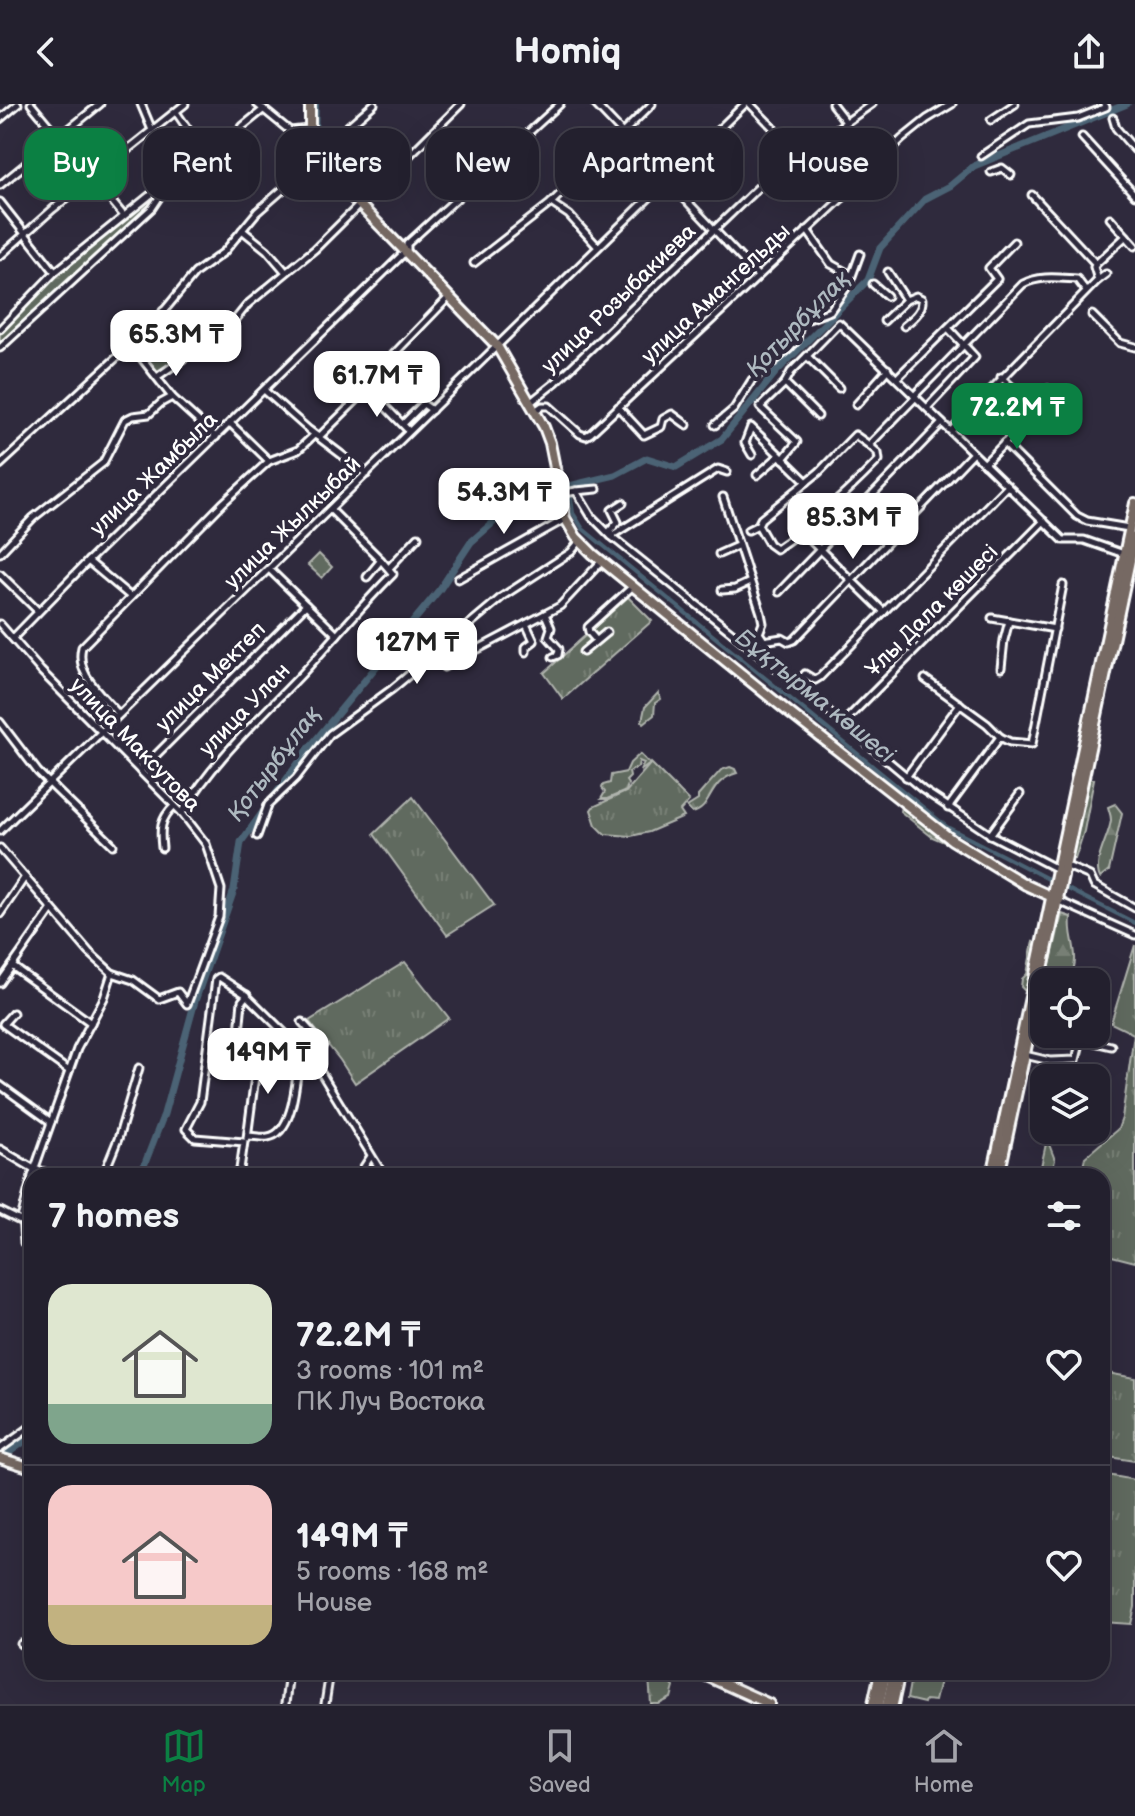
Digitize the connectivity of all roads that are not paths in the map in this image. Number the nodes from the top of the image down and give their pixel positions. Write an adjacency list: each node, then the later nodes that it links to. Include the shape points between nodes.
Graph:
1 (18, 104): 22 (street)
2 (31, 104): 25 (street)
3 (100, 104): 26 (street)
4 (141, 104): 27 (street)
5 (185, 104): 20 (street)
6 (257, 104): 19 (street)
7 (310, 104): 32 (main road)
8 (374, 104): 33 (street)
9 (461, 104): 63 (street)
10 (560, 104): 78 (street, улица Жамбыла, via 407,244)
11 (595, 104): 34 (street)
12 (652, 104): 35 (street)
13 (748, 104): 36 (street, улица Жылкыбай); 37 (street)
14 (832, 104): 24 (street)
15 (872, 104): 24 (street, улица Розыбакиева)
16 (952, 104): 41 (street, улица Амангельды)
17 (1015, 104): 23 (street)
18 (1104, 104): 44 (street, via 1078,118 1029,124)
19 (264, 109): 30 (street); 31 (street)
20 (176, 112): 28 (street); 29 (street)
21 (1113, 118): 43 (street)
22 (0, 119)
23 (991, 120)
24 (846, 122): 38 (street, улица Розыбакиева)
25 (49, 128)
26 (70, 128)
27 (151, 128)
28 (155, 128)
29 (187, 128)
30 (241, 128)
31 (286, 128)
32 (310, 128)
33 (349, 128)
34 (618, 128)
35 (628, 128)
36 (722, 128)
37 (774, 128)
38 (837, 128)
39 (143, 137): 42 (street)
40 (1082, 137): 52 (street)
41 (897, 144)
42 (127, 150)
43 (1135, 150)
44 (981, 156)
45 (24, 165): 48 (street)
46 (991, 172): 47 (street, via 1002,168)
47 (1011, 175)
48 (0, 185)
49 (759, 189): 71 (street, улица Розыбакиева)
50 (276, 195): 70 (street)
51 (1032, 195): 82 (street)
52 (1135, 195)
53 (555, 199): 64 (street)
54 (65, 200): 73 (street)
55 (108, 200): 67 (street)
56 (144, 200): 65 (street)
57 (157, 200): 66 (street)
58 (356, 200): 63 (main road)
59 (645, 200): 77 (street, улица Жылкыбай)
60 (687, 200): 71 (street)
61 (840, 200): 72 (street, улица Амангельды)
62 (0, 202): 73 (street)
63 (359, 203): 78 (main road); 83 (street, via 315,249)
64 (551, 203): 77 (street); 81 (street)
65 (138, 204): 66 (street); 67 (street)
66 (152, 208): 69 (street)
67 (122, 218): 69 (street); 84 (street)
68 (1110, 218): 74 (street)
69 (130, 229): 105 (street)
70 (242, 230): 83 (street); 95 (street)
71 (714, 230): 88 (street); 120 (street, улица Розыбакиева)
72 (807, 230): 87 (street, via 831,264); 88 (street, улица Амангельды)
73 (25, 232): 80 (street); 84 (street)
74 (1126, 236): 76 (street); 82 (street)
75 (1014, 242): 99 (street, via 989,268 997,279)
76 (1135, 246)
77 (598, 247): 103 (street, улица Жылкыбай)
78 (407, 250): 92 (main road); 116 (street, улица Жамбыла)
79 (860, 254): 87 (street)
80 (0, 256)
81 (474, 263)
82 (1096, 264): 89 (street)
83 (285, 271): 107 (street, via 231,325)
84 (55, 272): 100 (street)
85 (888, 272): 94 (street)
86 (1106, 274): 89 (street)
87 (851, 275): 130 (street, via 830,311 800,322 797,340 757,374 734,409)
88 (758, 276): 121 (street, улица Амангельды)
89 (1098, 280): 91 (street)
90 (873, 284): 93 (street)
91 (1086, 291): 101 (street, via 1077,279 1031,280); 110 (street)
92 (450, 296): 103 (main road); 113 (street)
93 (887, 296)
94 (906, 300): 97 (street); 98 (street, via 916,296 922,305)
95 (163, 311): 102 (street); 107 (street, via 178,333)
96 (1092, 315): 104 (street, via 1120,343)
97 (884, 321)
98 (904, 326)
99 (948, 328): 101 (street); 111 (street)
100 (0, 329)
101 (964, 344): 117 (street); 122 (street, via 974,360)
102 (128, 346): 109 (street); 144 (street)
103 (497, 346): 120 (main road); 123 (street, улица Жылкыбай)
104 (1135, 347)
105 (0, 348)
106 (807, 356): 108 (street, via 839,323); 112 (street); 114 (street)
107 (179, 363): 109 (street)
108 (888, 369): 111 (street); 119 (street)
109 (157, 377): 118 (street)
110 (1001, 377): 115 (street, via 1030,404); 132 (street)
111 (897, 378): 117 (street)
112 (785, 383): 124 (street); 141 (street, via 760,407 797,442)
113 (367, 388): 128 (street); 135 (street)
114 (839, 388)
115 (1048, 389)
116 (264, 390): 126 (street, улица Жамбыла); 135 (street)
117 (915, 396): 122 (street); 138 (street)
118 (172, 397): 134 (street); 169 (street, via 149,414 125,420 103,463 33,518)
119 (856, 405)
120 (533, 406): 121 (street, улица Амангельды, via 549,406 586,436); 152 (main road, via 550,443)
121 (618, 407): 133 (street)
122 (927, 408): 127 (street)
123 (432, 410): 128 (street, via 423,404); 131 (street, улица Жылкыбай)
124 (818, 416)
125 (1030, 417): 137 (street)
126 (230, 423): 134 (street, улица Жамбыла); 142 (street)
127 (942, 423): 132 (street); 168 (street)
128 (403, 424): 131 (street)
129 (687, 425): 133 (street, via 672,414)
130 (715, 425)
131 (408, 430): 146 (street, улица Жылкыбай)
132 (951, 431): 139 (street)
133 (644, 435): 136 (street)
134 (216, 437): 173 (street, улица Жамбыла)
135 (319, 437): 142 (street); 146 (street)
136 (650, 443)
137 (1004, 443): 143 (street); 160 (street, via 1077,516)
138 (869, 445): 148 (street, via 855,435); 162 (street, via 879,460)
139 (973, 453): 143 (street); 180 (street)
140 (752, 455): 141 (street, via 745,443 751,427)
141 (781, 458): 147 (street); 148 (street)
142 (269, 461): 187 (street)
143 (984, 464): 149 (street)
144 (0, 465)
145 (727, 472): 163 (street, via 718,469)
146 (367, 474): 156 (street, улица Жылкыбай)
147 (757, 475)
148 (807, 482): 159 (street)
149 (1007, 486): 158 (street); 190 (street)
150 (597, 489): 151 (street)
151 (575, 491): 152 (street); 163 (street)
152 (559, 494): 157 (main road)
153 (723, 497): 167 (street)
154 (623, 503): 163 (street, via 612,510 618,522)
155 (1135, 503): 160 (main road)
156 (331, 510): 172 (street); 176 (street, улица Жылкыбай)
157 (565, 519): 166 (main road); 179 (street)
158 (1044, 521): 171 (street, via 1063,540 1084,540); 213 (street, Ұлы Дала көшесі)
159 (758, 525): 161 (street); 162 (street, via 776,549)
160 (1132, 529): 171 (main road)
161 (748, 530)
162 (801, 531): 168 (street)
163 (610, 535): 205 (street)
164 (418, 537): 175 (street)
165 (1135, 537): 184 (main road)
166 (578, 539): 174 (main road); 225 (street, via 571,552 503,596 330,734 268,805)
167 (737, 546): 170 (street); 181 (street)
168 (820, 550): 180 (street); 186 (street)
169 (0, 553)
170 (719, 554)
171 (1124, 554): 184 (main road)
172 (381, 560): 175 (street); 178 (street)
173 (88, 561): 187 (street); 189 (street, улица Жамбыла)
174 (602, 561): 183 (main road); 191 (street, via 570,597)
175 (389, 568): 198 (street, улица Улан, via 393,574)
176 (269, 569): 188 (street); 211 (street, улица Жылкыбай)
177 (0, 574): 189 (street)
178 (367, 577)
179 (458, 579)
180 (853, 580): 190 (street); 201 (street, via 794,640)
181 (750, 582): 185 (street); 201 (street)
182 (1063, 585): 196 (street)
183 (633, 586): 200 (street, via 588,627); 231 (main road, via 952,840)
184 (1121, 588): 229 (main road)
185 (722, 590)
186 (779, 592)
187 (131, 597): 211 (street, via 80,654 85,676)
188 (306, 605): 198 (street); 216 (street, улица Мектеп)
189 (37, 610): 199 (street, улица Жамбыла)
190 (884, 612): 209 (street, via 817,680 805,674)
191 (545, 614): 195 (street); 204 (street, via 551,628 548,637 559,649)
192 (992, 618): 193 (street)
193 (1009, 621): 196 (street); 207 (street)
194 (0, 624): 199 (street, улица Максутова)
195 (526, 624): 202 (street, via 534,641); 206 (street)
196 (1055, 629): 215 (street, via 1032,744)
197 (607, 632): 200 (street)
198 (337, 635): 222 (street, улица Улан, via 215,764)
199 (13, 638): 214 (street, улица Максутова)
200 (596, 640): 203 (street)
201 (763, 641): 205 (street)
202 (526, 652)
203 (583, 652)
204 (553, 657)
205 (767, 661): 209 (street)
206 (444, 667)
207 (1001, 668)
208 (925, 679): 210 (street)
209 (796, 685): 213 (street)
210 (960, 704): 215 (street); 217 (street)
211 (118, 714): 214 (street, улица Жылкыбай)
212 (0, 722): 218 (street)
213 (843, 723): 217 (street)
214 (100, 731): 216 (street, улица Максутова); 218 (street, улица Жылкыбай)
215 (1000, 737): 221 (street)
216 (140, 771): 220 (street, улица Максутова)
217 (906, 777): 221 (street)
218 (50, 782): 223 (street, улица Жылкыбай); 226 (street)
219 (1020, 794): 224 (street)
220 (174, 806): 222 (street, улица Максутова); 228 (street, via 160,827)
221 (948, 808): 224 (street)
222 (182, 813): 238 (street, улица Максутова, via 206,844 221,889 219,917 187,1004 176,992 159,999 133,980)
223 (0, 831)
224 (990, 835): 229 (street)
225 (257, 836)
226 (113, 845)
227 (0, 848): 230 (street)
228 (162, 848)
229 (1061, 869): 231 (main road); 231 (main road); 232 (street, via 1090,876 1094,885)
230 (25, 877): 233 (street); 234 (street)
231 (1056, 898): 235 (street); 237 (main road)
232 (1135, 908)
233 (52, 909): 236 (street); 238 (street)
234 (0, 914)
235 (1135, 935)
236 (12, 966): 239 (street); 244 (street)
237 (1040, 968)
238 (112, 973): 244 (street)
239 (0, 983)
240 (247, 995): 247 (street); 249 (street); 257 (street, via 216,978 200,1102 186,1129 195,1138)
241 (13, 1013): 253 (street, via 3,1024)
242 (1030, 1013): 255 (main road)
243 (302, 1022): 251 (street, via 323,1045)
244 (91, 1023): 253 (street)
245 (1030, 1031): 250 (main road)
246 (260, 1038): 257 (street)
247 (238, 1043)
248 (1079, 1048): 250 (street, via 1072,1061)
249 (300, 1049): 251 (street); 257 (street, via 289,1118 276,1134)
250 (1025, 1055): 255 (main road)
251 (313, 1062): 259 (street)
252 (139, 1068): 262 (street)
253 (69, 1071): 256 (street)
254 (0, 1085): 256 (street)
255 (1014, 1089): 266 (main road); 267 (main road)
256 (51, 1122): 261 (street)
257 (246, 1139): 263 (street)
258 (0, 1149): 260 (street)
259 (371, 1156): 264 (street); 265 (street)
260 (25, 1168)
261 (35, 1168)
262 (106, 1168)
263 (241, 1168)
264 (363, 1168)
265 (379, 1168)
266 (994, 1168)
267 (1000, 1168)
268 (24, 1210): 270 (street)
269 (0, 1211): 270 (street)
270 (22, 1218): 271 (street)
271 (24, 1243)
272 (24, 1432): 273 (street)
273 (0, 1449)
274 (0, 1458): 275 (main road)
275 (24, 1466)
276 (21, 1644): 277 (street)
277 (24, 1644)
278 (288, 1680): 285 (street)
279 (329, 1680): 286 (street)
280 (716, 1680): 287 (main road)
281 (879, 1680): 288 (main road)
282 (884, 1680): 288 (main road)
283 (892, 1680): 289 (main road)
284 (898, 1680): 290 (main road)
285 (285, 1704)
286 (325, 1704)
287 (769, 1704)
288 (876, 1704)
289 (887, 1704)
290 (893, 1704)

